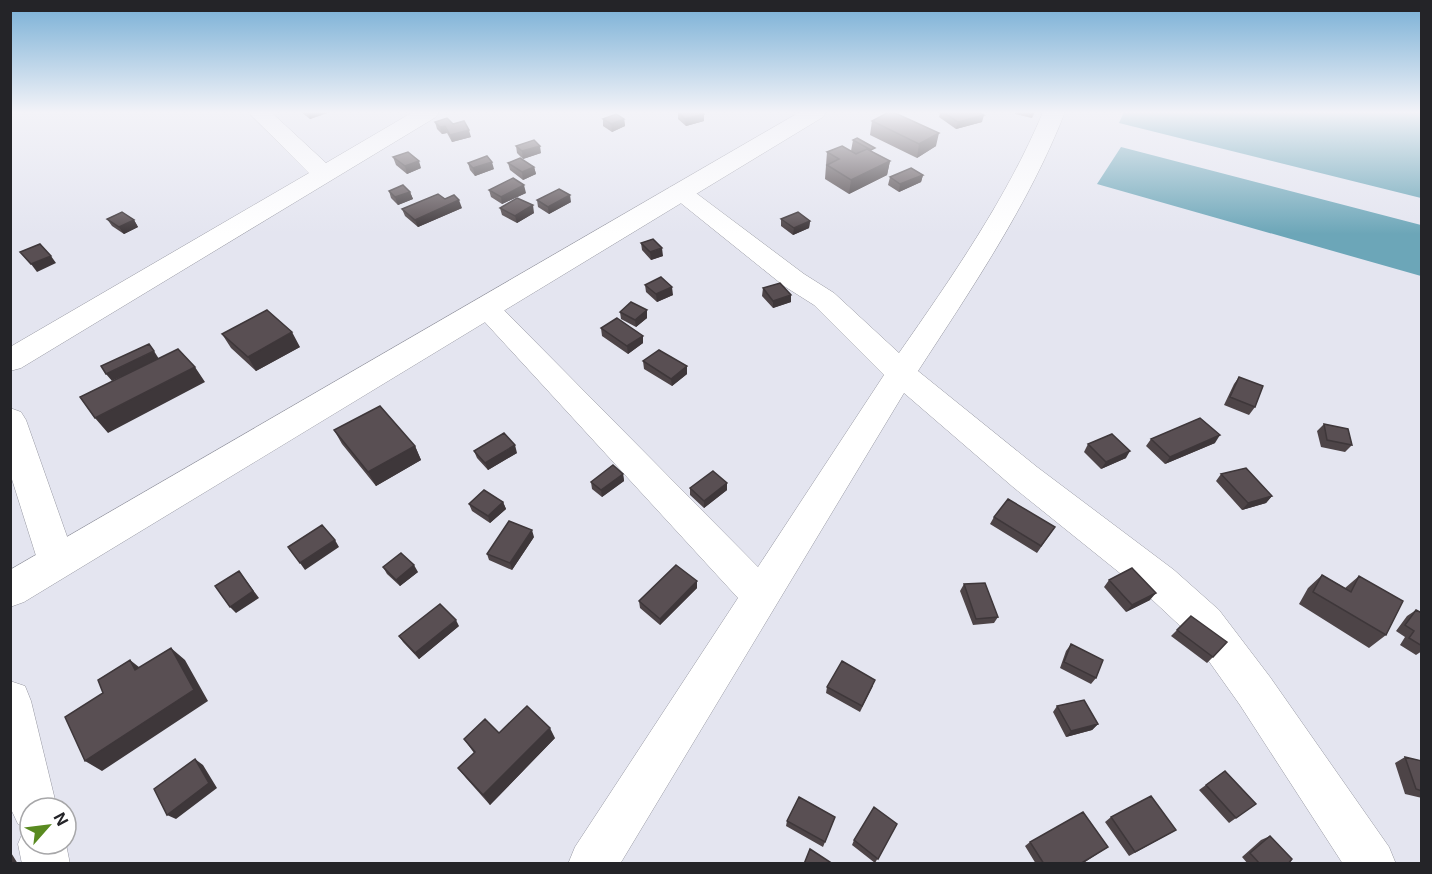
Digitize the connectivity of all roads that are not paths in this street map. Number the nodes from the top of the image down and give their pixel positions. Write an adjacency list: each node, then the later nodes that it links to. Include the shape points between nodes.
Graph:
1 (301, 153): 5 (street)
2 (357, 153): 5 (street)
3 (746, 153): 6 (street)
4 (1037, 153): 9 (street, via 970,271)
5 (322, 173): 8 (street)
6 (679, 192): 7 (street); 9 (street, via 824,299)
7 (485, 307): 11 (street); 13 (street)
8 (10, 361)
9 (901, 373): 13 (street); 17 (street, via 1025,477 1160,582 1205,623)
10 (10, 420): 11 (street)
11 (57, 562): 12 (street)
12 (10, 590)
13 (762, 597): 16 (street)
14 (10, 701): 15 (street)
15 (31, 796)
16 (592, 864)
17 (1372, 864)

